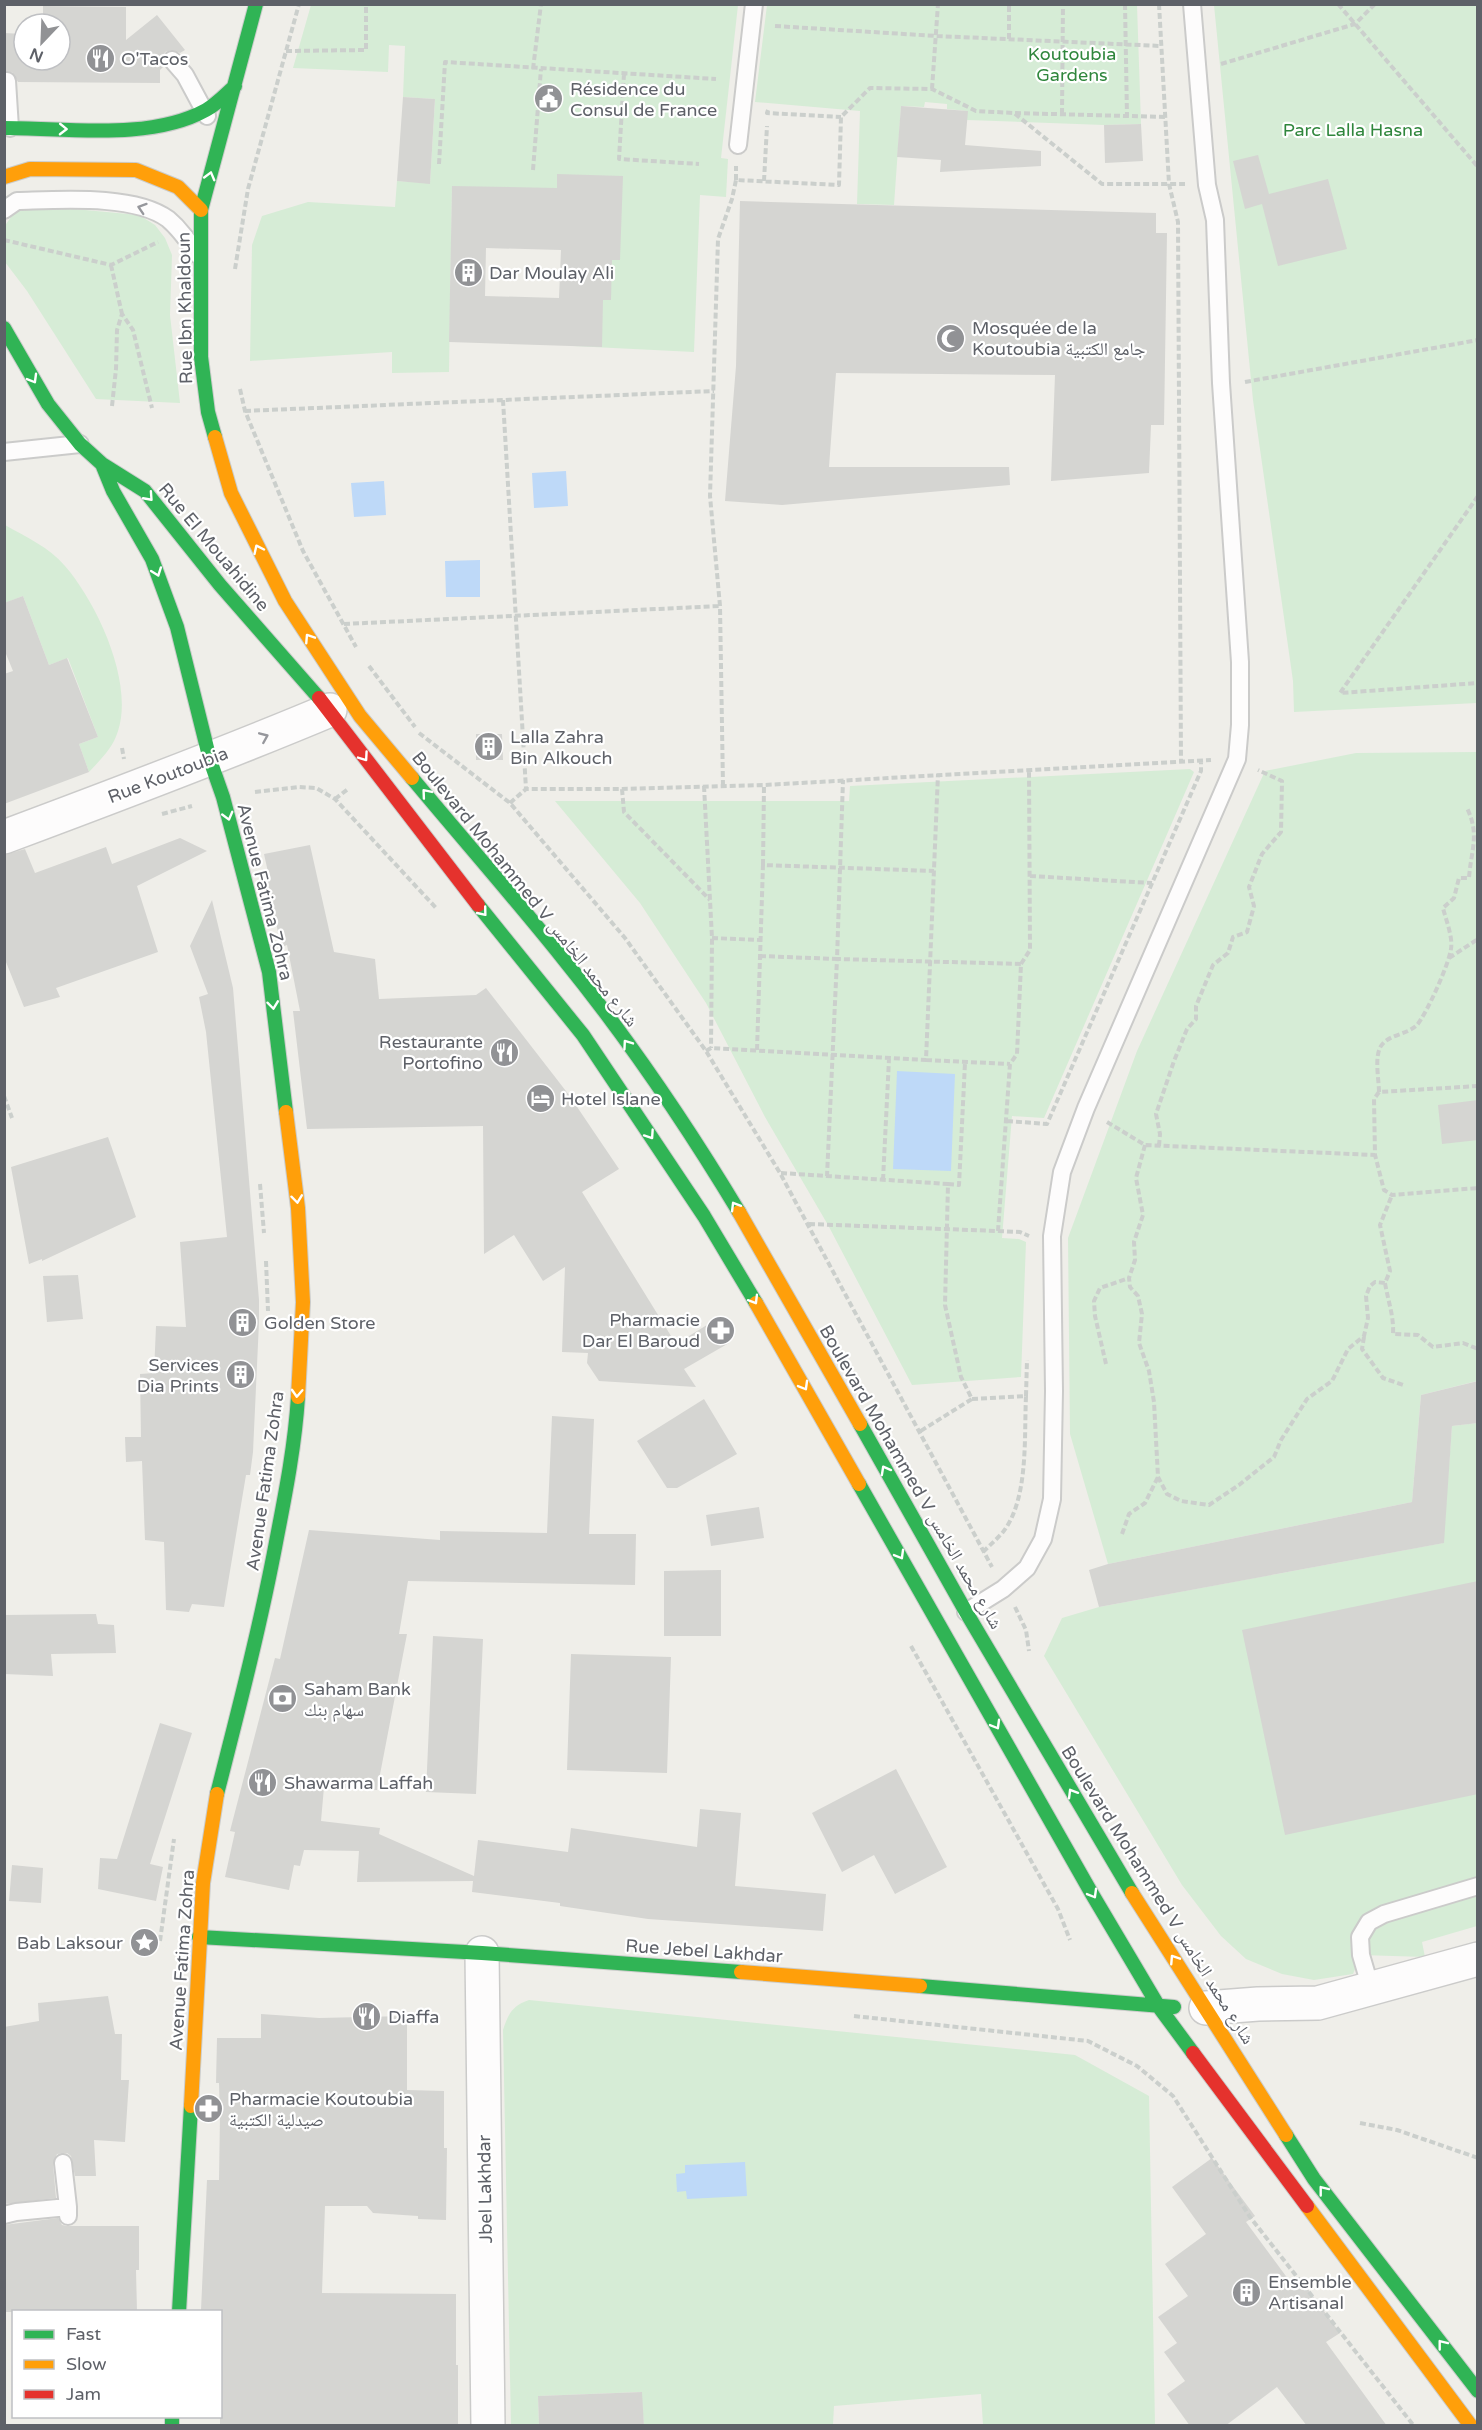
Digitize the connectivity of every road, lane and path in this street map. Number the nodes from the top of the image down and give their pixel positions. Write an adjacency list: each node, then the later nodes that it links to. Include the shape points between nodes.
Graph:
1 (256, 4): 32 (main road, Rue Ibn Khaldoun)
2 (299, 4): 24 (path)
3 (366, 4): 24 (path, via 366,50)
4 (541, 4): 27 (path)
5 (754, 4): 16 (lane)
6 (938, 4): 18 (path)
7 (1009, 4): 20 (path)
8 (1063, 4): 21 (path)
9 (1125, 4): 22 (path)
10 (1159, 4): 23 (path)
11 (1192, 4): 26 (lane)
12 (1338, 4): 15 (path)
13 (1375, 4): 15 (path)
14 (777, 15): 17 (path)
15 (1356, 24): 26 (path, via 1221,64); 47 (path)
16 (752, 25): 17 (path); 44 (lane)
17 (776, 26): 18 (path); 19 (path)
18 (937, 36): 20 (path); 33 (path)
19 (775, 37)
20 (1009, 39): 21 (path)
21 (1063, 42): 22 (path); 38 (path)
22 (1126, 44): 23 (path); 39 (path)
23 (1161, 46): 41 (path)
24 (286, 51): 59 (path, via 248,189)
25 (172, 60): 35 (lane)
26 (1197, 67): 52 (lane)
27 (533, 69): 28 (path); 45 (path, via 445,62)
28 (541, 69): 29 (path); 48 (path)
29 (624, 74): 30 (path); 46 (path, via 618,159)
30 (716, 78)
31 (7, 81): 42 (lane)
32 (235, 86): 35 (main road); 43 (main road, Rue Ibn Khaldoun)
33 (932, 89): 37 (path, via 976,111); 40 (path, via 870,88)
34 (768, 103): 36 (path)
35 (205, 111): 42 (main road, one-way to 35, via 114,130 177,122); 43 (lane)
36 (768, 113): 40 (path); 50 (path)
37 (1014, 113): 38 (path); 51 (path, via 1102,184)
38 (1062, 114): 39 (path)
39 (1127, 116): 41 (path)
40 (841, 117): 50 (path, via 839,185)
41 (1165, 117): 51 (path)
42 (7, 128)
43 (219, 145): 54 (main road, Rue Ibn Khaldoun, one-way to 43)
44 (738, 145)
45 (439, 164)
46 (699, 164)
47 (1478, 167)
48 (533, 170)
49 (4, 177): 54 (main road, via 30,169 136,170 178,187)
50 (764, 182): 65 (path, via 736,180 718,239)
51 (1168, 184): 52 (path); 85 (path, via 1178,222)
52 (1207, 184): 63 (lane, via 1215,220)
53 (4, 210): 55 (lane, one-way to 53, via 167,218 141,206 111,202 17,201)
54 (201, 210): 57 (main road, Rue Ibn Khaldoun)
55 (181, 231): 57 (lane); 58 (path)
56 (4, 240): 58 (path)
57 (200, 258): 74 (main road, Rue Ibn Khaldoun, one-way to 57, via 231,493 208,412 201,357)
58 (111, 265): 60 (path)
59 (235, 270)
60 (122, 314): 67 (path, via 117,330); 68 (path, via 133,330)
61 (4, 328): 70 (main road, Rue El Mouahidine, one-way to 70, via 48,405)
62 (1478, 340): 63 (path, via 1251,382)
63 (1221, 383): 82 (lane, via 1240,662)
64 (240, 388): 69 (path)
65 (714, 391): 66 (path); 75 (path, via 710,496)
66 (503, 400): 69 (path); 76 (path)
67 (112, 406)
68 (152, 408)
69 (245, 411): 77 (path, via 303,551)
70 (81, 444): 71 (lane); 72 (main road, Rue El Mouahidine)
71 (4, 452)
72 (102, 464): 81 (main road, Rue El Mouahidine, one-way to 81, via 145,491 220,585); 83 (main road, Avenue Fatima Zohra, one-way to 83, via 152,559 177,627)
73 (1478, 496): 80 (path, via 1340,693)
74 (285, 601): 160 (main road, Boulevard Mohammed V شارع محمد الخامس, one-way to 74, via 705,1156 563,958 360,716)
75 (720, 606): 76 (path); 91 (path)
76 (516, 616): 77 (path); 92 (path)
77 (344, 624): 78 (path)
78 (361, 656)
79 (369, 665): 95 (path, via 419,733)
80 (1478, 682)
81 (330, 710): 83 (street, Rue Koutoubia, one-way to 81); 171 (main road, one-way to 171, via 470,895 583,1035 704,1216)
82 (1237, 759): 84 (path); 126 (lane); 130 (path, via 1282,781 1281,832 1262,854 1249,887 1254,906 1247,932 1233,937 1228,954 1213,964 1196,1006 1196,1019 1187,1029 1174,1061 1156,1114)
83 (210, 760): 99 (street, Rue Koutoubia); 165 (main road, Avenue Fatima Zohra, one-way to 165, via 269,972 298,1208 303,1302 296,1427 282,1513 261,1622 213,1810)
84 (1201, 761): 85 (path); 104 (path, via 1201,771)
85 (1181, 762): 86 (path)
86 (1029, 769): 87 (path); 103 (path)
87 (938, 774): 88 (path); 102 (path)
88 (843, 780): 89 (path); 101 (path)
89 (764, 785): 91 (path); 100 (path)
90 (704, 786): 91 (path); 93 (path); 105 (path)
91 (723, 786)
92 (526, 789): 93 (path); 95 (path)
93 (622, 789): 105 (path, via 624,812)
94 (250, 792): 106 (path, via 316,788 335,799)
95 (510, 803): 117 (path, via 625,938)
96 (191, 806): 98 (path)
97 (1467, 808): 111 (path, via 1475,839 1469,878 1459,878 1454,898 1443,908 1452,946)
98 (194, 817)
99 (4, 837)
100 (763, 865): 101 (path); 109 (path)
101 (841, 868): 102 (path); 112 (path)
102 (934, 871): 113 (path)
103 (1030, 876): 104 (path); 114 (path, via 1030,950)
104 (1152, 884): 128 (path, via 1047,1125)
105 (711, 901): 107 (path)
106 (445, 917)
107 (712, 938): 109 (path); 115 (path)
108 (1478, 939): 111 (path)
109 (760, 940): 110 (path)
110 (760, 956): 112 (path); 116 (path)
111 (1449, 958): 124 (path, via 1427,1010 1415,1026 1381,1046)
112 (837, 959): 113 (path); 118 (path)
113 (932, 962): 114 (path); 120 (path)
114 (1021, 964): 122 (path, via 1017,1054)
115 (711, 1048): 116 (path); 117 (path)
116 (757, 1050): 118 (path)
117 (706, 1051): 132 (path)
118 (833, 1055): 119 (path); 133 (path)
119 (889, 1059): 120 (path); 134 (path)
120 (926, 1060): 121 (path)
121 (965, 1063): 122 (path); 136 (path, via 959,1185)
122 (1010, 1064): 128 (path)
123 (1478, 1086): 124 (path)
124 (1379, 1092): 131 (path, via 1374,1099)
125 (4, 1096): 127 (path)
126 (1086, 1108): 129 (path); 159 (lane, via 1062,1172 1052,1236 1052,1499 1043,1539 1027,1568)
127 (12, 1118)
128 (1007, 1121): 141 (path)
129 (1145, 1145): 130 (path); 145 (path, via 1136,1178 1143,1215)
130 (1159, 1146): 131 (path)
131 (1376, 1155): 138 (path, via 1384,1190)
132 (780, 1173): 133 (path); 139 (path)
133 (827, 1176): 134 (path)
134 (883, 1180): 136 (path)
135 (260, 1183): 142 (path)
136 (948, 1184): 140 (path)
137 (1478, 1188): 138 (path)
138 (1392, 1195): 146 (path, via 1380,1225 1390,1271)
139 (808, 1224): 140 (path); 155 (path)
140 (946, 1229): 141 (path); 154 (path, via 945,1305 962,1377)
141 (998, 1231): 143 (path, via 1020,1232 1029,1236)
142 (265, 1239)
143 (1032, 1245)
144 (265, 1250): 147 (path)
145 (1129, 1278): 151 (path, via 1100,1288 1094,1301); 156 (path, via 1142,1314 1139,1342 1154,1402)
146 (1385, 1282): 148 (path, via 1375,1282 1366,1296 1368,1318); 149 (path, via 1394,1316 1393,1334 1418,1335 1433,1347 1463,1343)
147 (268, 1315)
148 (1364, 1336): 152 (path, via 1362,1349 1383,1378); 156 (path, via 1348,1349 1332,1381 1307,1399 1274,1457 1239,1485 1209,1505 1181,1501 1167,1494)
149 (1478, 1349)
150 (1027, 1353): 153 (path)
151 (1106, 1364)
152 (1403, 1385)
153 (1026, 1396): 154 (path); 158 (path, via 1017,1504 1004,1530)
154 (972, 1399): 155 (path)
155 (919, 1432): 158 (path)
156 (1158, 1477): 157 (path, via 1145,1503 1129,1514)
157 (1122, 1534)
158 (983, 1552): 159 (path)
159 (1003, 1588): 160 (lane); 162 (path, via 1023,1620)
160 (966, 1612): 172 (main road, Boulevard Mohammed V شارع محمد الخامس, one-way to 160, via 1121,1875)
161 (909, 1642): 166 (path, via 1058,1909)
162 (1029, 1655)
163 (176, 1832): 167 (path)
164 (1478, 1886): 170 (lane, via 1369,1922 1360,1937)
165 (199, 1937): 168 (main road, Rue Jebel Lakhdar); 178 (main road, Avenue Fatima Zohra)
166 (1070, 1940)
167 (160, 1941)
168 (482, 1953): 171 (main road, Rue Jebel Lakhdar); 180 (street, Jbel Lakhdar)
169 (1478, 1959): 170 (street)
170 (1371, 1989): 172 (street, via 1318,2003)
171 (1159, 2007): 172 (main road, Rue Jebel Lakhdar); 182 (main road)
172 (1206, 2008): 179 (main road, Boulevard Mohammed V شارع محمد الخامس, one-way to 172, via 1314,2179)
173 (847, 2015): 181 (path, via 1088,2042 1137,2066 1173,2096 1250,2217)
174 (1360, 2123): 175 (path, via 1397,2130)
175 (1478, 2158)
176 (63, 2163): 177 (lane, via 68,2212)
177 (4, 2215)
178 (179, 2310)
179 (1478, 2391)
180 (488, 2426)
181 (1414, 2426)
182 (1471, 2426)

